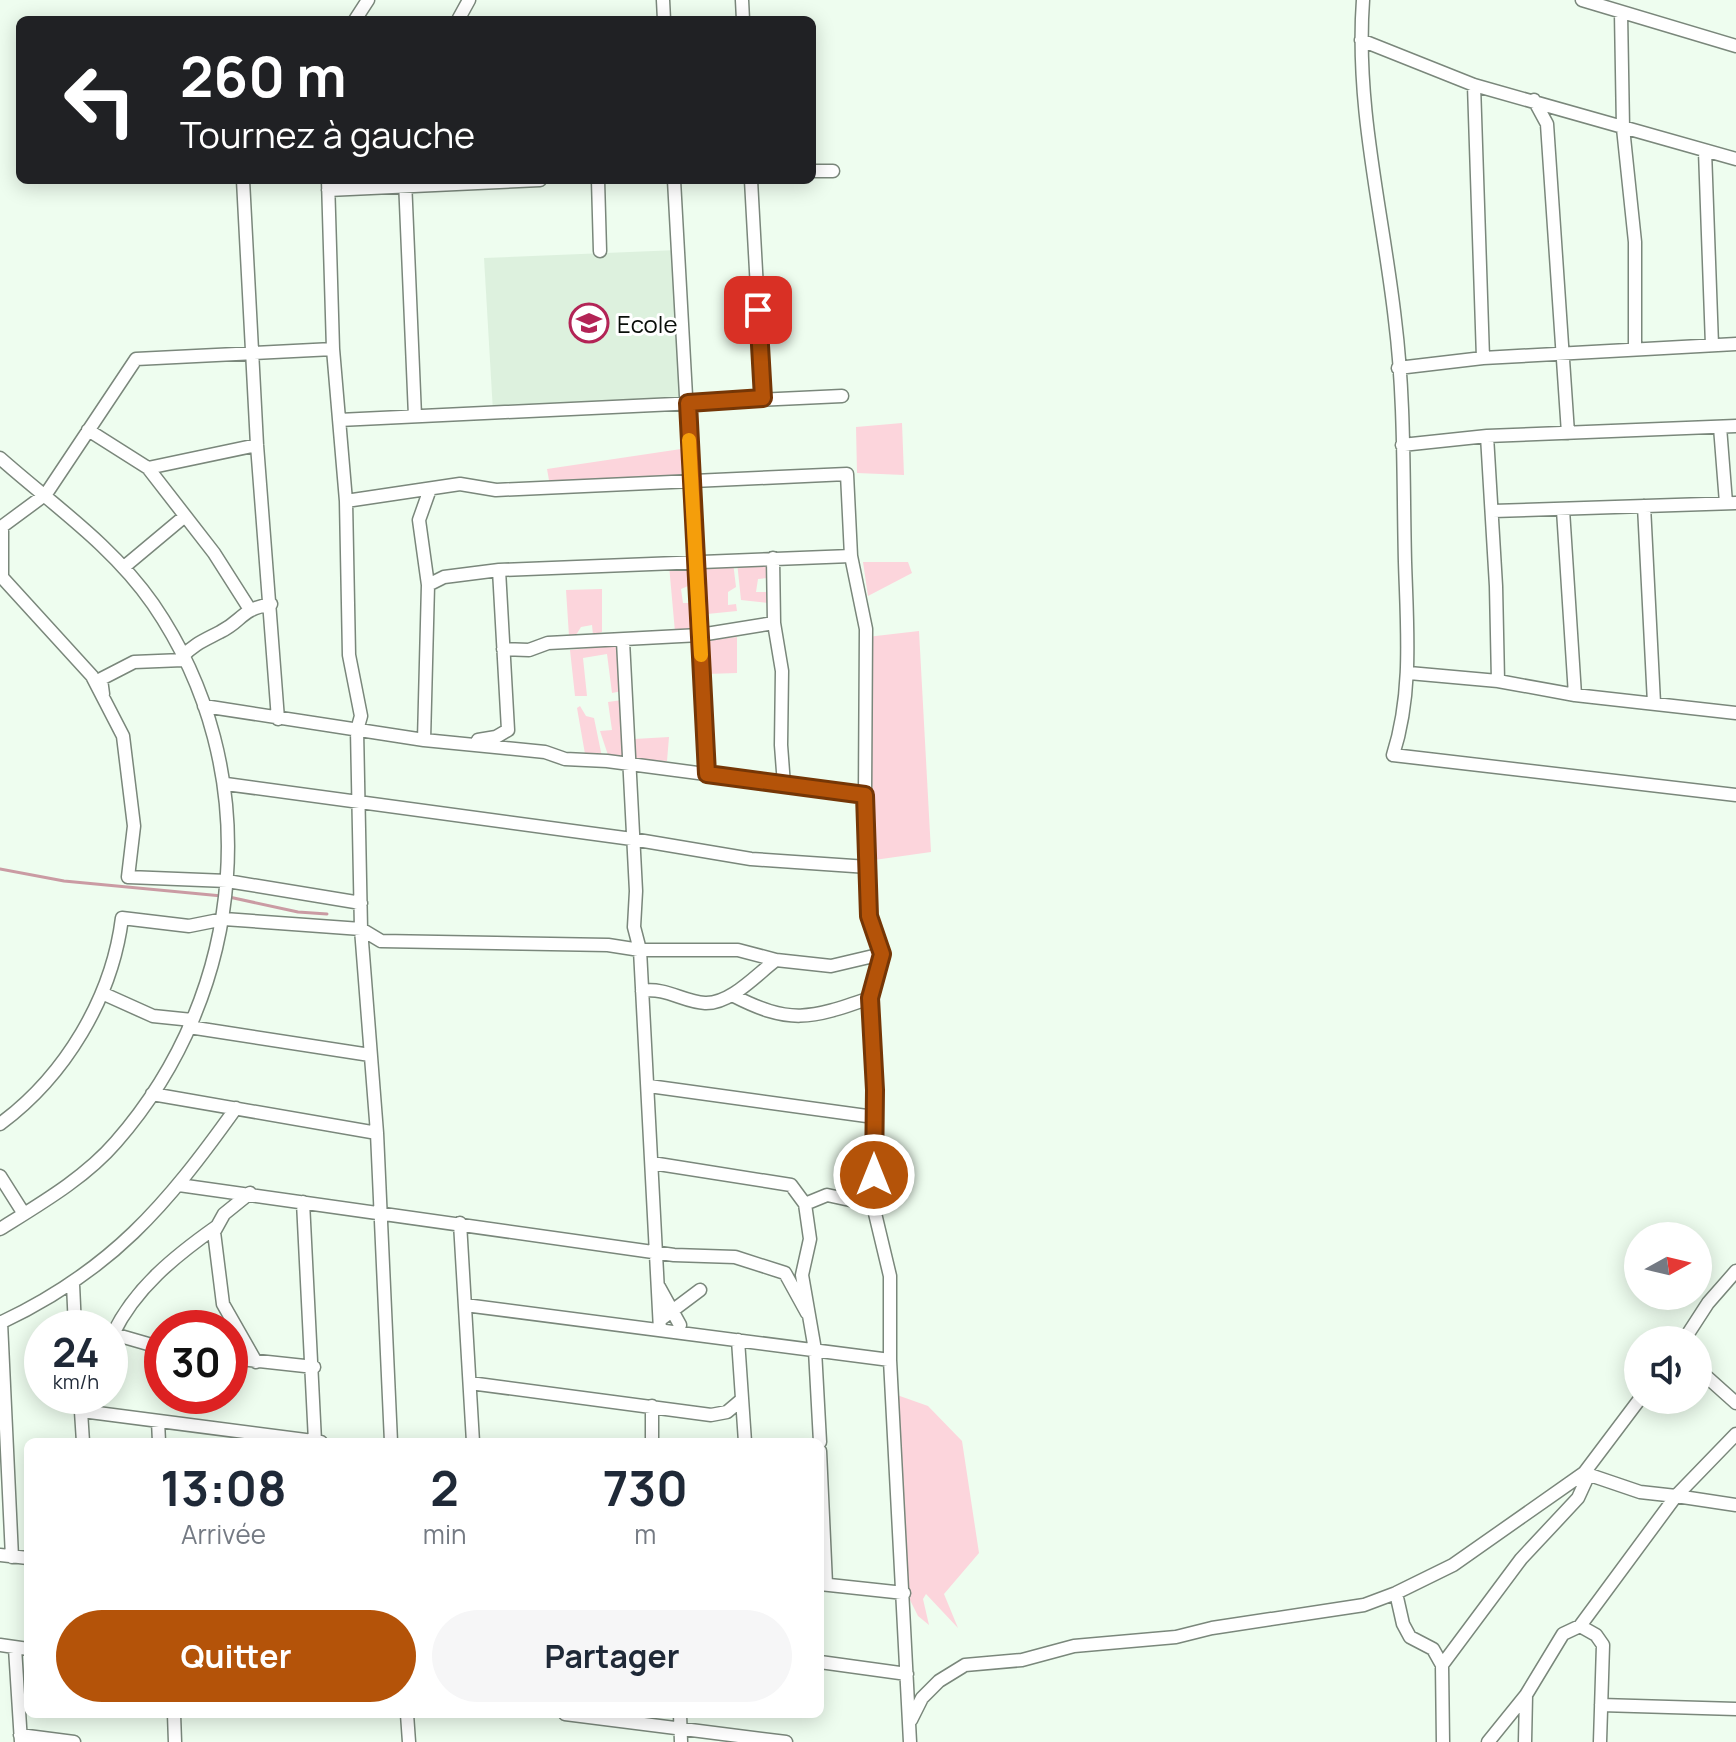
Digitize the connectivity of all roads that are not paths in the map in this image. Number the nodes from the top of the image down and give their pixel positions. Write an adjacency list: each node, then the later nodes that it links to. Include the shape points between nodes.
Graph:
1 (1363, 0): 4 (street)
2 (1582, 0): 3 (street)
3 (1621, 13): 5 (street); 10 (street)
4 (1361, 40): 6 (street); 29 (street, via 1361,96 1389,272)
5 (1736, 46)
6 (1474, 85): 7 (street); 28 (street)
7 (1534, 100): 8 (street); 9 (street)
8 (1565, 110): 9 (street); 10 (street)
9 (1547, 124): 26 (street)
10 (1623, 128): 11 (street); 25 (street, via 1635,242)
11 (1705, 151): 12 (street); 23 (street)
12 (1736, 159)
13 (816, 171): 14 (street)
14 (833, 171)
15 (243, 184): 27 (street)
16 (405, 184): 20 (street); 33 (street)
17 (598, 184): 21 (street)
18 (674, 184): 32 (street)
19 (751, 184): 31 (street)
20 (328, 185): 24 (street)
21 (600, 251)
22 (1736, 344): 23 (street)
23 (1712, 345): 25 (street)
24 (333, 349): 27 (street); 34 (street)
25 (1635, 349): 26 (street)
26 (1562, 354): 28 (street); 38 (street)
27 (254, 356): 37 (street, via 136,359); 40 (street)
28 (1483, 358): 29 (street)
29 (1398, 368): 41 (street)
30 (842, 396): 31 (street)
31 (763, 398): 32 (street)
32 (688, 403): 33 (street); 44 (street)
33 (415, 416): 34 (street)
34 (339, 420): 47 (street)
35 (1736, 426): 36 (street)
36 (1720, 427): 38 (street); 48 (street)
37 (88, 430): 43 (street); 46 (street)
38 (1568, 433): 39 (street)
39 (1487, 436): 41 (street); 51 (street)
40 (257, 445): 43 (street); 61 (street)
41 (1402, 445): 68 (street)
42 (0, 458): 46 (street)
43 (148, 468): 52 (street)
44 (691, 482): 45 (street, via 496,490 460,484); 54 (street, via 847,474); 56 (street)
45 (430, 489): 47 (street); 60 (street, via 419,520)
46 (46, 494): 53 (street); 57 (street)
47 (346, 501): 76 (street, via 349,655 361,716)
48 (1731, 503): 49 (street)
49 (1644, 506): 50 (street); 72 (street)
50 (1563, 510): 51 (street); 71 (street)
51 (1493, 511): 69 (street)
52 (185, 516): 57 (street); 62 (street)
53 (1, 528): 59 (street)
54 (851, 556): 55 (street); 84 (street, via 866,629)
55 (773, 558): 56 (street); 63 (street)
56 (695, 560): 58 (street); 64 (street)
57 (124, 567): 67 (street, via 152,603)
58 (499, 570): 60 (street, via 444,577); 66 (street)
59 (1, 576): 70 (street, via 66,644)
60 (428, 585): 77 (street)
61 (271, 604): 62 (street); 75 (street)
62 (249, 608): 67 (street, via 223,631 198,641)
63 (774, 623): 64 (street); 83 (street, via 782,671)
64 (700, 635): 65 (street); 80 (street)
65 (623, 641): 66 (street); 79 (street)
66 (503, 649): 78 (street, via 508,730)
67 (182, 658): 70 (street, via 134,662 101,679); 73 (street)
68 (1409, 673): 69 (street); 85 (street, via 1393,755)
69 (1498, 681): 71 (street)
70 (103, 695): 89 (street, via 123,736 128,768 134,826 128,877)
71 (1575, 695): 72 (street)
72 (1654, 703): 74 (street)
73 (204, 706): 75 (street); 82 (street)
74 (1736, 713)
75 (278, 719): 76 (street)
76 (357, 730): 77 (street); 86 (street)
77 (424, 740): 78 (street)
78 (456, 743): 79 (street)
79 (630, 764): 80 (street); 87 (street)
80 (707, 774): 83 (street)
81 (1736, 781): 85 (street)
82 (226, 784): 86 (street); 89 (street)
83 (784, 785): 84 (street)
84 (865, 795): 88 (street)
85 (1736, 795)
86 (359, 802): 87 (street); 90 (street)
87 (632, 839): 88 (street, via 751,859); 93 (street, via 634,927)
88 (868, 867): 94 (street, via 869,916)
89 (227, 881): 90 (street); 91 (street)
90 (361, 903): 92 (street)
91 (224, 919): 92 (street); 97 (street, via 189,926 122,918); 100 (street)
92 (361, 929): 93 (street, via 381,941); 101 (street)
93 (640, 950): 95 (street, via 738,950); 96 (street)
94 (882, 954): 95 (street, via 831,966); 99 (street)
95 (776, 960): 98 (street)
96 (642, 991): 98 (street, via 673,992 706,1003); 102 (street)
97 (104, 994): 100 (street, via 153,1016); 106 (street, via 29,1103)
98 (732, 995): 99 (street, via 769,1014 792,1016 830,1012)
99 (870, 998): 105 (street)
100 (190, 1023): 101 (street); 103 (street)
101 (370, 1055): 107 (street)
102 (649, 1086): 105 (street); 108 (street)
103 (152, 1094): 104 (street); 116 (street, via 115,1144)
104 (236, 1108): 107 (street); 110 (street)
105 (874, 1117): 114 (street)
106 (0, 1124)
107 (377, 1133): 115 (street)
108 (652, 1163): 113 (street, via 791,1185); 120 (street)
109 (0, 1176): 116 (street)
110 (179, 1185): 111 (street); 122 (street, via 116,1251)
111 (250, 1193): 112 (street); 118 (street)
112 (303, 1202): 115 (street); 139 (street)
113 (805, 1204): 114 (street, via 827,1195); 129 (street, via 810,1239 802,1275)
114 (873, 1205): 136 (street, via 890,1276)
115 (381, 1212): 117 (street); 154 (street)
116 (24, 1214): 119 (street)
117 (460, 1223): 120 (street); 125 (street)
118 (216, 1227): 127 (street, via 150,1280); 138 (street, via 223,1304)
119 (0, 1229)
120 (656, 1250): 123 (street); 129 (street, via 735,1257 785,1273)
121 (1736, 1271): 133 (street)
122 (73, 1284): 126 (street); 130 (street)
123 (658, 1284): 128 (street); 131 (street)
124 (700, 1290): 128 (street)
125 (465, 1305): 131 (street); 141 (street)
126 (74, 1310)
127 (125, 1310)
128 (672, 1310): 131 (street); 132 (street)
129 (807, 1313): 135 (street)
130 (0, 1323): 162 (street)
131 (660, 1325): 134 (street)
132 (680, 1325)
133 (1693, 1326)
134 (738, 1340): 135 (street); 142 (street)
135 (815, 1350): 136 (street); 158 (street)
136 (890, 1360): 164 (street)
137 (248, 1361): 138 (street)
138 (256, 1362): 139 (street)
139 (314, 1367): 153 (street)
140 (1712, 1382): 143 (street)
141 (470, 1383): 144 (street); 155 (street)
142 (740, 1401): 144 (street, via 727,1412 711,1415); 157 (street)
143 (1736, 1403)
144 (652, 1406): 156 (street)
145 (82, 1414): 150 (street)
146 (105, 1414): 148 (street)
147 (1629, 1414): 159 (street)
148 (158, 1421): 151 (street); 152 (street)
149 (1736, 1434): 160 (street)
150 (83, 1438)
151 (159, 1438)
152 (288, 1438)
153 (318, 1438)
154 (391, 1438)
155 (473, 1438)
156 (652, 1438)
157 (745, 1438)
158 (820, 1438)
159 (1586, 1474): 160 (street, via 1629,1490); 165 (street, via 1453,1565); 170 (street, via 1578,1498 1521,1559)
160 (1676, 1496): 161 (street); 166 (street)
161 (1736, 1505)
162 (6, 1556)
163 (824, 1584): 164 (street)
164 (904, 1593): 171 (street)
165 (1396, 1593): 170 (street, via 1410,1637 1433,1649); 178 (street, via 1364,1605 1176,1637 1074,1646 1022,1660 965,1665 922,1698)
166 (1580, 1626): 172 (street, via 1563,1634); 173 (street, via 1603,1645)
167 (0, 1645): 168 (street)
168 (21, 1648): 180 (street)
169 (824, 1663): 171 (street)
170 (1442, 1665): 187 (street)
171 (907, 1674): 178 (street)
172 (1526, 1695): 188 (street); 189 (street)
173 (1601, 1705): 174 (street); 190 (street)
174 (1736, 1709)
175 (174, 1718): 183 (street)
176 (407, 1718): 184 (street)
177 (587, 1718): 179 (street)
178 (910, 1724): 186 (street)
179 (681, 1735): 181 (street)
180 (21, 1738): 182 (street)
181 (755, 1740): 185 (street)
182 (74, 1742)
183 (175, 1742)
184 (409, 1742)
185 (786, 1742)
186 (910, 1742)
187 (1443, 1742)
188 (1488, 1742)
189 (1525, 1742)
190 (1600, 1742)

